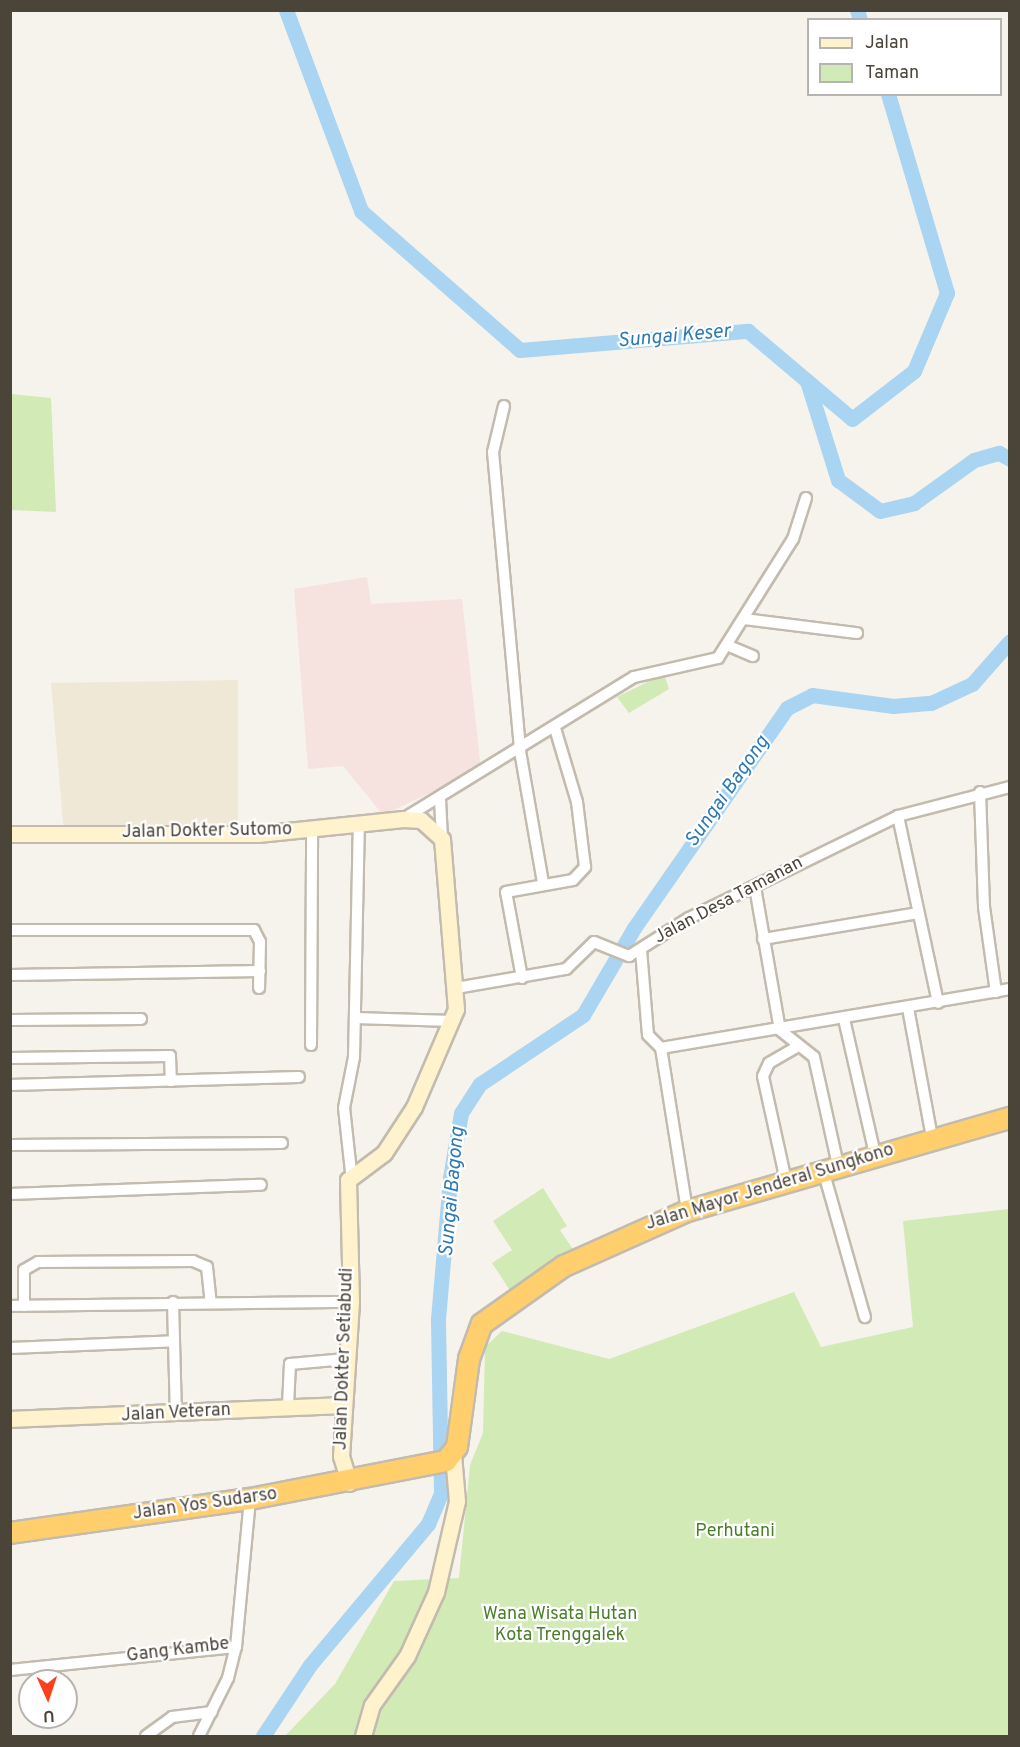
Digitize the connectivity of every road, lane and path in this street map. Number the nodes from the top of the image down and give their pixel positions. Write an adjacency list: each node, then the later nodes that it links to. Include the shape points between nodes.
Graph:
1 (504, 406): 8 (street, via 493,452)
2 (807, 498): 3 (street, via 793,539)
3 (744, 619): 4 (street); 5 (street)
4 (857, 633)
5 (729, 646): 6 (street); 7 (street, via 709,662 634,677)
6 (753, 656)
7 (555, 728): 8 (street); 18 (street, via 577,802 585,867 578,878)
8 (520, 751): 11 (street); 18 (street)
9 (1010, 787): 10 (street, Jalan Desa Tamanan)
10 (980, 792): 12 (street, Jalan Desa Tamanan); 30 (street, via 984,907)
11 (440, 799): 13 (street); 17 (street)
12 (898, 816): 19 (street, Jalan Desa Tamanan); 20 (street)
13 (403, 819): 14 (street, Jalan Dokter Sutomo); 17 (street, via 421,820)
14 (359, 825): 15 (street, Jalan Dokter Sutomo); 34 (street, via 361,917)
15 (312, 829): 16 (street, Jalan Dokter Sutomo); 39 (street)
16 (10, 834)
17 (442, 839): 28 (street)
18 (543, 883): 26 (street, via 513,887 505,895)
19 (755, 886): 22 (street); 23 (street, Jalan Desa Tamanan)
20 (918, 914): 22 (street); 31 (street)
21 (10, 930): 24 (street, via 245,928 260,937)
22 (763, 939): 38 (street)
23 (641, 950): 26 (street, Jalan Desa Tamanan, via 620,957 598,942 566,969); 41 (street, via 648,1035)
24 (260, 971): 25 (street); 27 (street)
25 (10, 975)
26 (522, 978): 28 (street, Jalan Desa Tamanan)
27 (259, 988)
28 (456, 988): 37 (street)
29 (1010, 989): 30 (street)
30 (996, 992): 31 (street)
31 (938, 1003): 32 (street)
32 (908, 1008): 35 (street); 47 (street)
33 (141, 1018): 36 (street)
34 (355, 1018): 37 (street); 52 (street, via 344,1108)
35 (844, 1019): 38 (street); 50 (street)
36 (10, 1020)
37 (452, 1020): 52 (street, via 414,1107 384,1153)
38 (780, 1030): 40 (street); 41 (street)
39 (311, 1046)
40 (798, 1046): 51 (street, via 814,1057); 53 (street, via 769,1063 763,1076)
41 (661, 1048): 56 (street)
42 (10, 1058): 44 (street, via 170,1056)
43 (299, 1077): 44 (street)
44 (171, 1081): 45 (street)
45 (10, 1085)
46 (1010, 1118): 47 (highway, Jalan Mayor Jenderal Sungkono)
47 (932, 1138): 50 (highway, Jalan Mayor Jenderal Sungkono)
48 (282, 1143): 49 (street)
49 (10, 1145)
50 (875, 1154): 51 (highway, Jalan Mayor Jenderal Sungkono)
51 (830, 1167): 53 (highway, Jalan Mayor Jenderal Sungkono); 62 (street)
52 (351, 1173): 58 (street, Jalan Dokter Setiabudi)
53 (786, 1180): 56 (highway, Jalan Mayor Jenderal Sungkono)
54 (261, 1185): 55 (street)
55 (10, 1194)
56 (687, 1211): 70 (highway, Jalan Mayor Jenderal Sungkono, via 564,1266 482,1324 473,1340)
57 (173, 1302): 59 (street); 61 (street); 63 (street)
58 (351, 1302): 59 (street); 65 (street, Jalan Dokter Setiabudi)
59 (211, 1303): 61 (street, via 207,1267 193,1262 38,1262 24,1270)
60 (10, 1306): 61 (street)
61 (24, 1306)
62 (865, 1317)
63 (174, 1341): 64 (street); 68 (street)
64 (10, 1348)
65 (346, 1359): 66 (street, Jalan Dokter Setiabudi); 67 (street, via 290,1364)
66 (342, 1405): 67 (street, Jalan Veteran); 71 (street, Jalan Dokter Setiabudi, via 341,1456)
67 (288, 1406): 68 (street, Jalan Veteran)
68 (176, 1414): 69 (street, Jalan Veteran)
69 (10, 1419)
70 (449, 1457): 71 (highway, Jalan Yos Sudarso, via 400,1474); 79 (street, via 457,1501 436,1592 406,1656 372,1705)
71 (349, 1483): 72 (highway, Jalan Yos Sudarso)
72 (250, 1499): 73 (highway, Jalan Yos Sudarso); 74 (street, Gang Kambe)
73 (10, 1533)
74 (236, 1647): 75 (street, Gang Kambe); 76 (street)
75 (10, 1670)
76 (212, 1712): 77 (street, via 172,1717); 78 (street)
77 (146, 1737)
78 (199, 1737)
79 (363, 1737)

